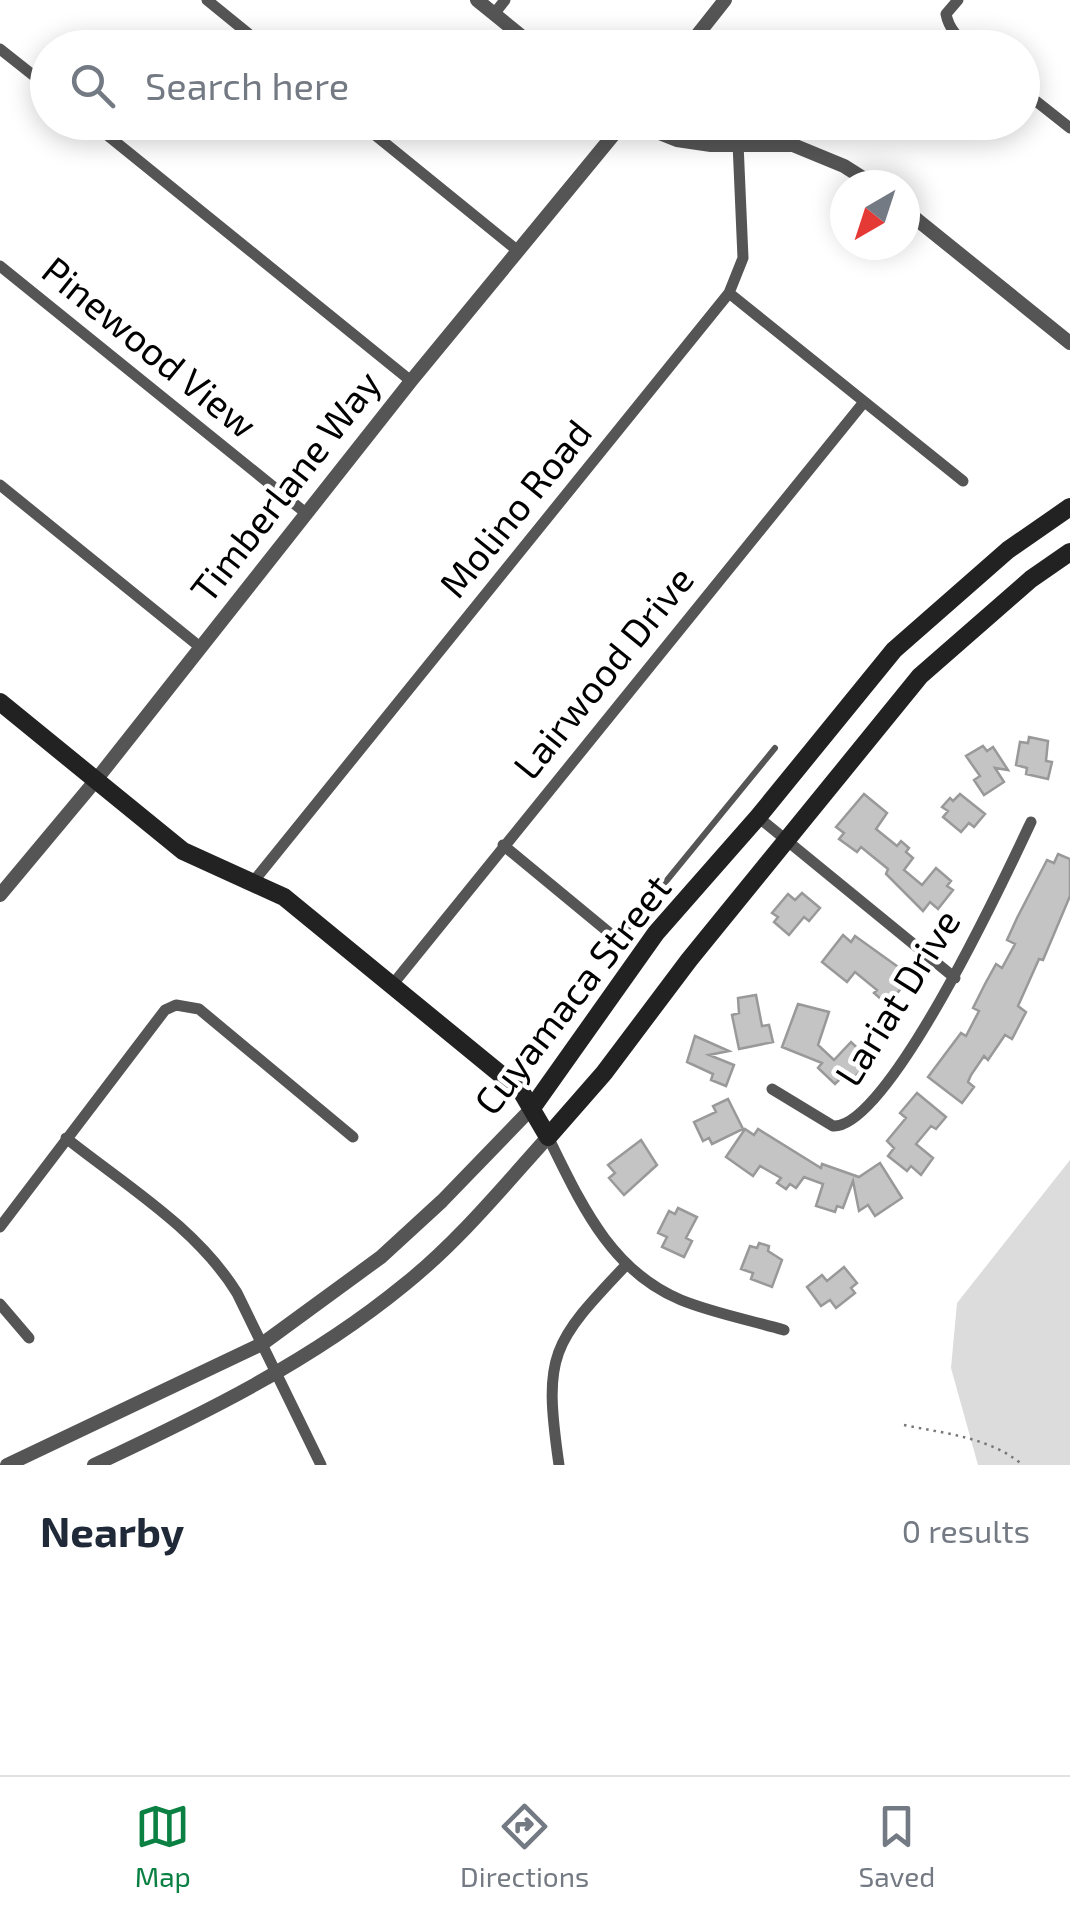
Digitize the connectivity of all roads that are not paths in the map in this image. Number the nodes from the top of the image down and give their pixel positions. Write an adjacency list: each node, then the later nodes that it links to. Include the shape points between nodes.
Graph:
1 (207, 0): 7 (street)
2 (477, 0): 6 (street)
3 (506, 0): 6 (street)
4 (725, 0): 9 (street)
5 (958, 0): 10 (street, via 946,14)
6 (494, 14): 8 (street)
7 (244, 30)
8 (514, 30)
9 (701, 30)
10 (952, 30)
11 (0, 48): 12 (street)
12 (30, 72)
13 (1040, 104): 14 (street)
14 (1070, 128)
15 (113, 140): 26 (street)
16 (381, 140): 22 (street)
17 (609, 140): 22 (street, Timberlane Way)
18 (677, 140): 19 (street)
19 (738, 142): 20 (street, via 793,145); 24 (street, Molino Road, via 744,258)
20 (850, 170)
21 (920, 222): 25 (street)
22 (518, 251): 26 (street, Timberlane Way)
23 (0, 266): 31 (street, Pinewood View)
24 (729, 293): 27 (street); 41 (street, Molino Road)
25 (1070, 343)
26 (411, 381): 31 (street, Timberlane Way)
27 (864, 402): 28 (street); 40 (street, Lairwood Drive)
28 (963, 482)
29 (0, 485): 33 (street)
30 (1070, 508): 37 (main road, Cuyamaca Street, via 1008,550 894,650)
31 (307, 514): 33 (street, Timberlane Way)
32 (1070, 552): 39 (main road, Cuyamaca Street, via 920,676)
33 (200, 647): 36 (street, Timberlane Way)
34 (0, 702): 36 (main road)
35 (775, 748): 43 (lane, via 622,934)
36 (96, 780): 41 (main road, via 183,850); 42 (street, Timberlane Way)
37 (758, 817): 39 (street); 47 (main road, Cuyamaca Street, via 656,934)
38 (1031, 822): 44 (street, Lariat Drive)
39 (787, 840): 44 (street); 49 (main road, Cuyamaca Street)
40 (503, 845): 43 (street); 45 (street, Lairwood Drive)
41 (253, 882): 45 (main road, via 284,897)
42 (0, 895)
43 (612, 935)
44 (955, 978): 46 (street, Lariat Drive, via 851,1123 833,1126)
45 (393, 984): 47 (main road, via 521,1090)
46 (772, 1089)
47 (532, 1108): 49 (main road); 56 (street, Cuyamaca Street, via 382,1257)
48 (353, 1137): 50 (street, via 199,1008 176,1005 165,1010)
49 (548, 1137): 52 (street, via 594,1226); 57 (street, Cuyamaca Street, via 405,1285)
50 (66, 1138): 51 (street); 56 (street, via 208,1251)
51 (0, 1226)
52 (626, 1264): 54 (street, via 682,1300); 61 (street, via 580,1313 558,1352 550,1399)
53 (0, 1304): 55 (street)
54 (784, 1330)
55 (29, 1338)
56 (262, 1344): 57 (street); 58 (street, Cuyamaca Street)
57 (277, 1374): 59 (street, Cuyamaca Street); 60 (street)
58 (7, 1465)
59 (94, 1465)
60 (320, 1465)
61 (560, 1465)

